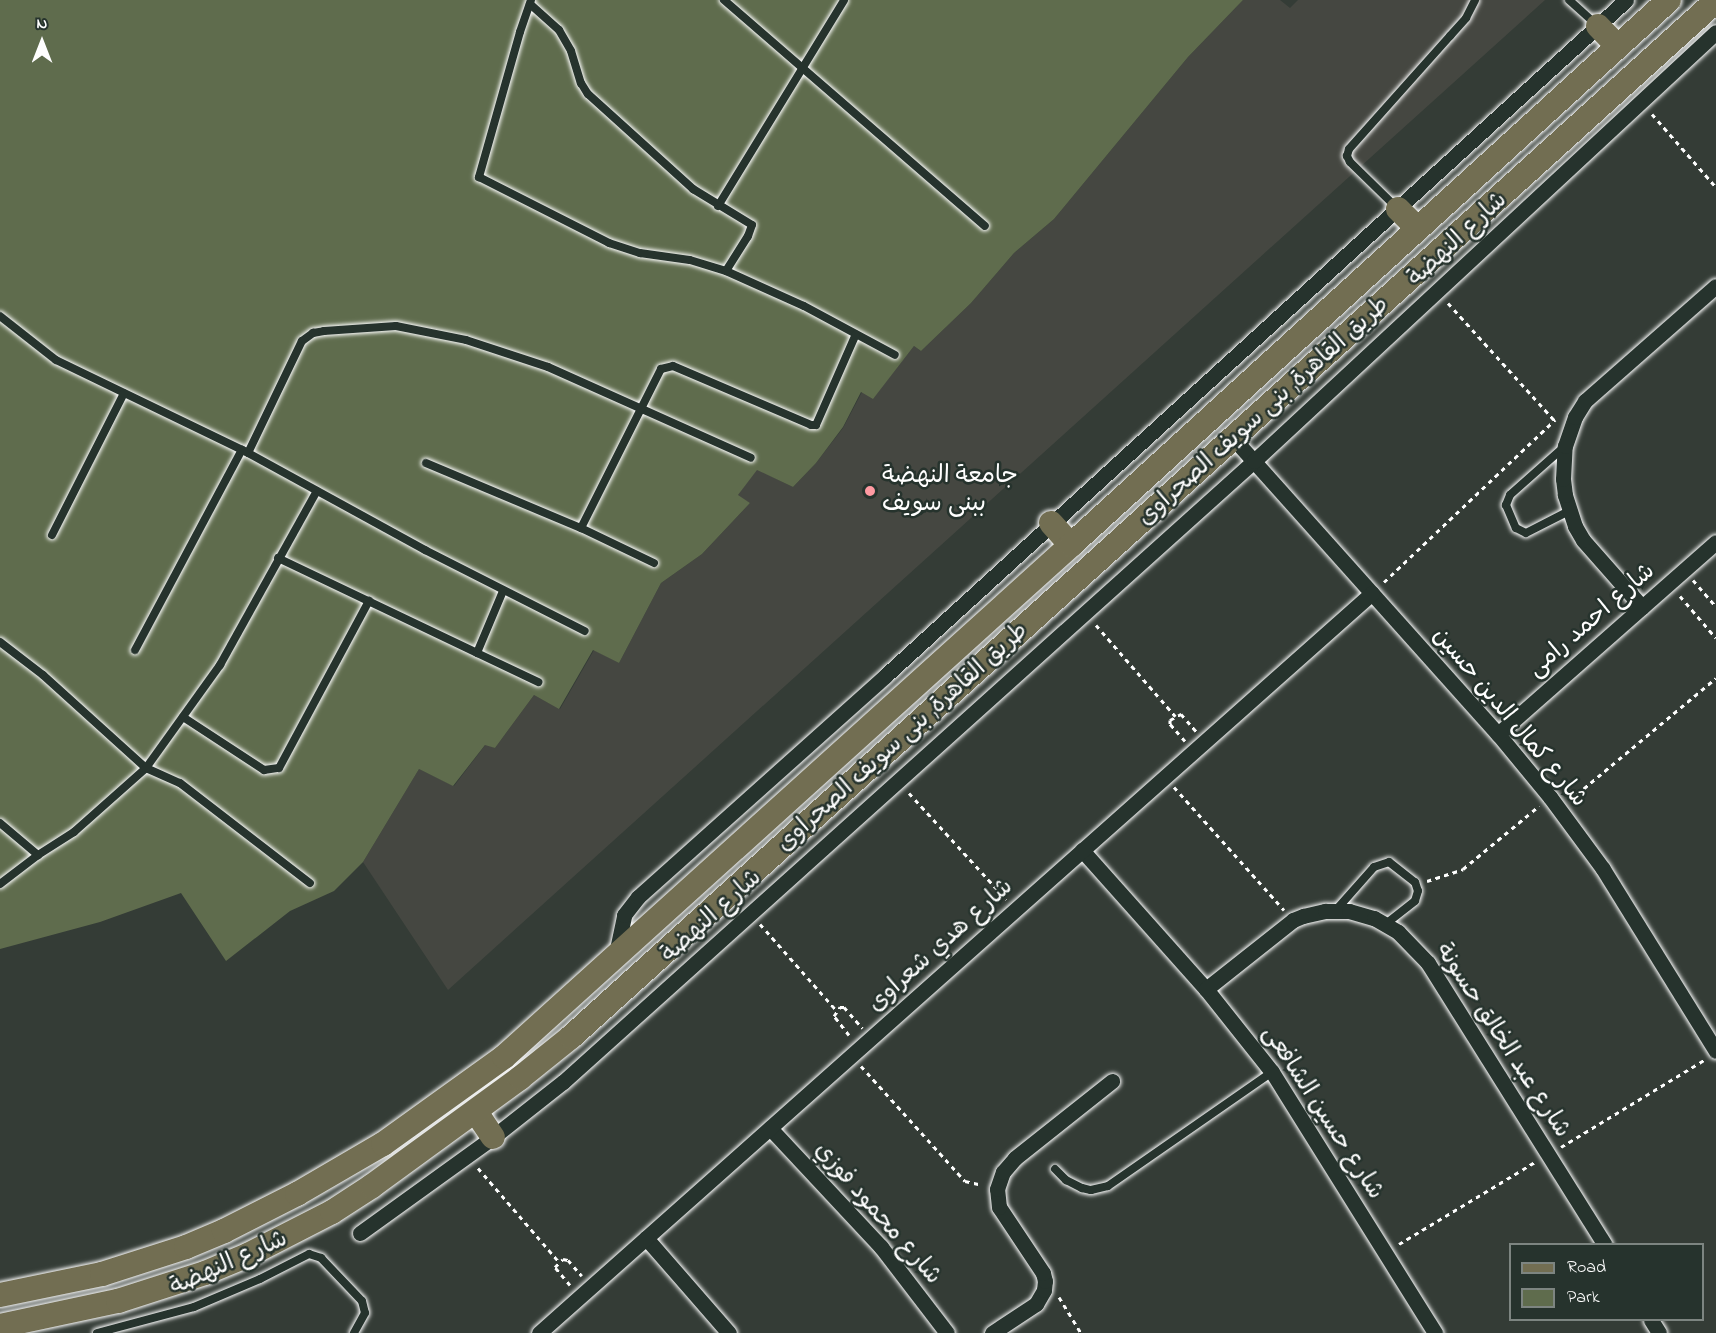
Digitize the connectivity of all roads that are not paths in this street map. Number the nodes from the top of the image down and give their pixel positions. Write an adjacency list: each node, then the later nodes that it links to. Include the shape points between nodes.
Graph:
1 (724, 0): 12 (lane)
2 (844, 0): 12 (lane)
3 (1475, 0): 14 (lane, via 1466,18 1349,148 1350,162)
4 (1569, 0): 9 (lane)
5 (1626, 0): 9 (street)
6 (1669, 0): 11 (main road, طريق القاهرة, بنى سويف الصحراوى)
7 (531, 2): 13 (lane, via 560,30 588,94 693,189); 17 (lane, via 479,177 609,243 640,254 690,260)
8 (1716, 2): 24 (main road, طريق القاهرة, بنى سويف الصحراوى)
9 (1598, 26): 11 (main road); 14 (street)
10 (1716, 32): 28 (street, شارع النهضة)
11 (1617, 46): 16 (main road, طريق القاهرة, بنى سويف الصحراوى)
12 (801, 69): 13 (lane); 15 (lane)
13 (718, 206): 17 (lane, via 752,225)
14 (1398, 209): 16 (main road); 32 (street)
15 (985, 226)
16 (1418, 229): 36 (main road, طريق القاهرة, بنى سويف الصحراوى)
17 (726, 271): 20 (lane)
18 (1716, 286): 25 (street, via 1585,401)
19 (0, 316): 22 (lane, via 56,360)
20 (856, 334): 21 (lane); 23 (lane, via 816,425 673,366 661,369)
21 (895, 355)
22 (124, 393): 26 (lane); 34 (lane)
23 (642, 407): 26 (lane, via 548,367 427,330 396,326 324,331 302,341); 27 (lane); 33 (lane)
24 (1234, 440): 28 (street, شارع كمال الدين حسين); 57 (main road, طريق القاهرة, بنى سويف الصحراوى)
25 (1567, 440): 31 (street, via 1563,479); 31 (lane, via 1510,495 1506,505 1516,528 1526,533)
26 (245, 451): 30 (lane); 45 (lane)
27 (751, 458)
28 (1254, 461): 40 (street, شارع كمال الدين حسين); 67 (street, شارع النهضة, via 563,1082)
29 (426, 463): 33 (lane)
30 (317, 490): 37 (lane); 39 (lane)
31 (1569, 511): 42 (street, via 1583,540)
32 (1052, 523): 36 (main road); 60 (street, via 638,897 624,915)
33 (581, 528): 38 (lane)
34 (52, 535)
35 (1716, 542): 42 (street, شارع احمد رامى)
36 (1071, 545): 54 (main road, طريق القاهرة, بنى سويف الصحراوى)
37 (278, 558): 41 (lane); 48 (lane, via 220,665)
38 (654, 563)
39 (503, 591): 43 (lane); 46 (lane)
40 (1372, 593): 49 (street, شارع كمال الدين حسين); 52 (street, شارع هدي شعراوى)
41 (369, 602): 46 (lane); 48 (lane, via 279,768 264,770)
42 (1642, 607): 49 (street, شارع احمد رامى)
43 (585, 631)
44 (0, 642): 50 (lane, via 43,675)
45 (135, 650)
46 (477, 652): 47 (lane)
47 (538, 682)
48 (183, 717): 50 (lane)
49 (1498, 734): 62 (street, شارع كمال الدين حسين, via 1603,869)
50 (146, 768): 53 (lane, via 74,832); 55 (lane, via 180,783)
51 (0, 823): 53 (lane)
52 (1082, 850): 61 (street, شارع حسين الشافعى); 66 (street, شارع هدي شعراوى)
53 (38, 855): 56 (lane)
54 (704, 877): 57 (main road); 60 (main road, طريق القاهرة, بنى سويف الصحراوى)
55 (310, 883)
56 (0, 884)
57 (724, 899): 65 (main road, طريق القاهرة, بنى سويف الصحراوى, via 571,1037)
58 (1336, 910): 59 (street, شارع عبد الخالق حسونة, via 1362,914); 59 (lane, via 1379,864 1394,864 1415,882 1418,891 1415,901); 61 (street, شارع عبد الخالق حسونة, via 1314,912 1293,920)
59 (1386, 924): 71 (street, شارع عبد الخالق حسونة, via 1409,941 1428,963)
60 (615, 956): 72 (main road, طريق القاهرة, بنى سويف الصحراوى, via 542,1024 465,1087 383,1144 297,1194 224,1231 157,1257 102,1274)
61 (1206, 989): 63 (street, شارع حسين الشافعى)
62 (1716, 1051)
63 (1272, 1072): 68 (lane, via 1108,1186 1082,1188); 80 (street, شارع حسين الشافعى)
64 (1112, 1081): 79 (street, via 1015,1158 999,1180 997,1198 1003,1216 1044,1273 1044,1290 1036,1304)
65 (476, 1112): 67 (main road); 73 (main road, طريق القاهرة, بنى سويف الصحراوى, via 332,1212 248,1255 118,1301)
66 (770, 1128): 70 (street, شارع هدي شعراوى); 78 (street, شارع محمود فوزي, via 881,1247)
67 (493, 1137): 69 (street, شارع النهضة)
68 (1055, 1169)
69 (360, 1233)
70 (646, 1238): 76 (street, شارع هدي شعراوى); 77 (street)
71 (1603, 1243)
72 (0, 1295)
73 (0, 1326)
74 (97, 1333): 75 (lane, شارع النهضة, via 194,1307 260,1280 309,1254 321,1257 362,1301 365,1313)
75 (354, 1333)
76 (539, 1333)
77 (729, 1333)
78 (947, 1333)
79 (992, 1333)
80 (1435, 1333)

